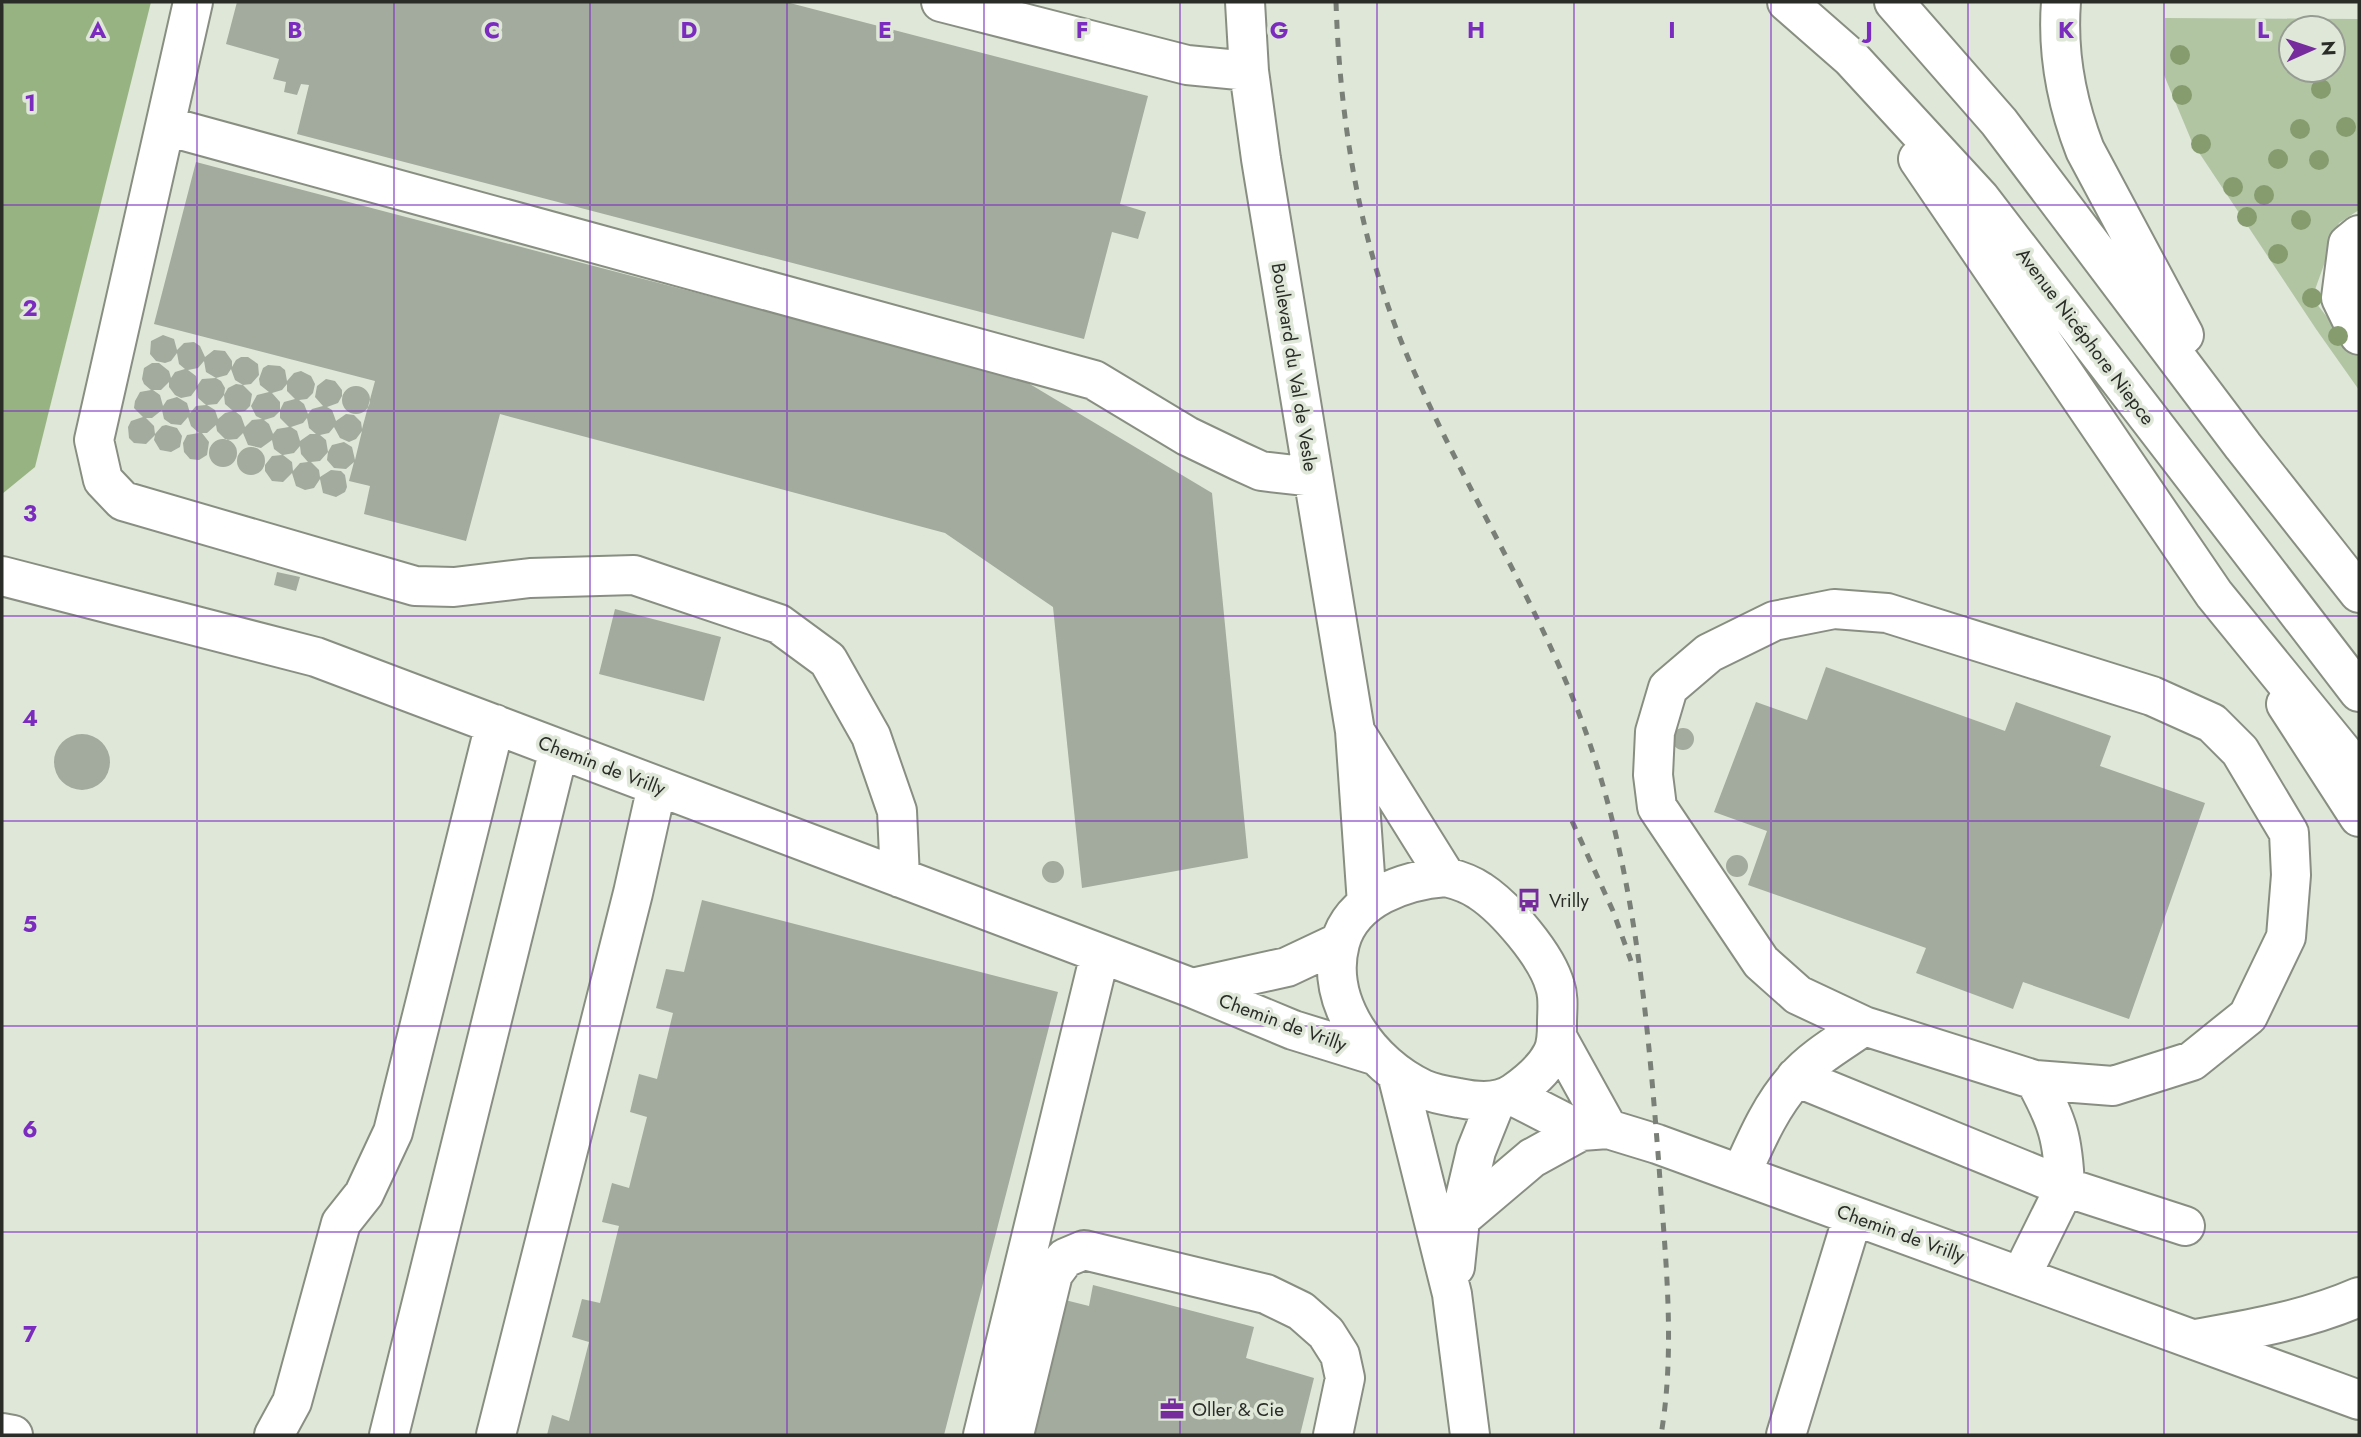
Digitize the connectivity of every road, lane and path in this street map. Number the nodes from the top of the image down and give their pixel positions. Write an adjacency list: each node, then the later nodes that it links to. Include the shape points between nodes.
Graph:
1 (193, 2): 9 (main road)
2 (941, 2): 8 (main road, via 1187,65)
3 (1245, 2): 8 (main road, Boulevard du Val de Vesle)
4 (1787, 2): 7 (main road, Avenue Nicéphore Niepce)
5 (1894, 2): 12 (main road, via 1998,122)
6 (2061, 2): 12 (main road, via 2059,43 2065,87 2085,150)
7 (1851, 58): 16 (main road); 17 (main road, Avenue Nicéphore Niepce, via 1980,198)
8 (1249, 71): 13 (main road, Boulevard du Val de Vesle)
9 (166, 126): 13 (main road, via 1094,380 1187,436 1261,471); 25 (main road, via 94,440 103,480 123,501 415,586 634,575 779,624 828,660 872,736 897,811)
10 (2359, 235): 11 (main road, via 2348,244 2341,298)
11 (2359, 335)
12 (2243, 446): 15 (main road)
13 (1313, 477): 19 (main road, Boulevard du Val de Vesle)
14 (2, 576): 18 (main road, Chemin de Vrilly, via 316,656)
15 (2359, 593)
16 (2214, 594): 21 (main road); 23 (main road)
17 (2359, 692)
18 (495, 724): 20 (main road, Chemin de Vrilly); 50 (main road, via 393,1132 364,1194 341,1223 292,1402)
19 (1355, 731): 24 (main road, Boulevard du Val de Vesle); 26 (main road, Boulevard du Val de Vesle)
20 (559, 749): 22 (main road, Chemin de Vrilly); 51 (main road)
21 (2359, 772)
22 (657, 786): 25 (main road, Chemin de Vrilly); 52 (main road)
23 (2359, 817)
24 (1446, 877): 26 (main road, via 1392,888); 31 (main road, via 1481,891 1535,947 1555,985)
25 (900, 878): 28 (main road, Chemin de Vrilly)
26 (1367, 904): 27 (main road)
27 (1340, 942): 29 (main road, Chemin de Vrilly, via 1287,967); 32 (main road, via 1338,979 1346,1009 1358,1032)
28 (1100, 954): 29 (main road, Chemin de Vrilly); 53 (main road)
29 (1192, 988): 32 (main road, Chemin de Vrilly)
30 (1864, 1026): 33 (main road); 34 (main road); 34 (main road, via 1798,995 1761,962 1657,807 1653,775 1655,733 1668,688 1709,653 1774,621 1834,609 1887,612 2151,696 2212,723 2240,751 2289,833 2286,937 2248,1016 2192,1061 2113,1086)
31 (1557, 1037): 35 (main road, via 1542,1069); 36 (main road)
32 (1385, 1064): 35 (main road, via 1424,1090 1472,1100); 43 (main road)
33 (1796, 1077): 37 (main road, via 1763,1126); 38 (main road)
34 (2035, 1080): 38 (main road, via 2053,1112 2063,1146)
35 (1503, 1098): 36 (main road, Chemin de Vrilly); 40 (main road, via 1476,1151)
36 (1594, 1130): 37 (main road, Chemin de Vrilly, via 1657,1144); 40 (main road, via 1532,1157)
37 (1741, 1174): 39 (main road, Chemin de Vrilly)
38 (2065, 1186): 41 (main road); 42 (main road)
39 (1853, 1216): 42 (main road, Chemin de Vrilly); 48 (main road)
40 (1460, 1219): 43 (main road)
41 (2185, 1226)
42 (2021, 1276): 45 (main road, Chemin de Vrilly)
43 (1452, 1294): 56 (main road)
44 (2359, 1297): 45 (main road, Chemin de Vrilly, via 2282,1324)
45 (2193, 1339): 46 (main road, Chemin de Vrilly)
46 (2359, 1400)
47 (2, 1433): 49 (main road)
48 (1793, 1433)
49 (13, 1435)
50 (274, 1435)
51 (389, 1435)
52 (496, 1435)
53 (983, 1435)
54 (1014, 1435): 55 (main road, via 1054,1274 1065,1258 1084,1250 1266,1294 1301,1311 1326,1333 1340,1355 1345,1378)
55 (1333, 1435)
56 (1469, 1435)

